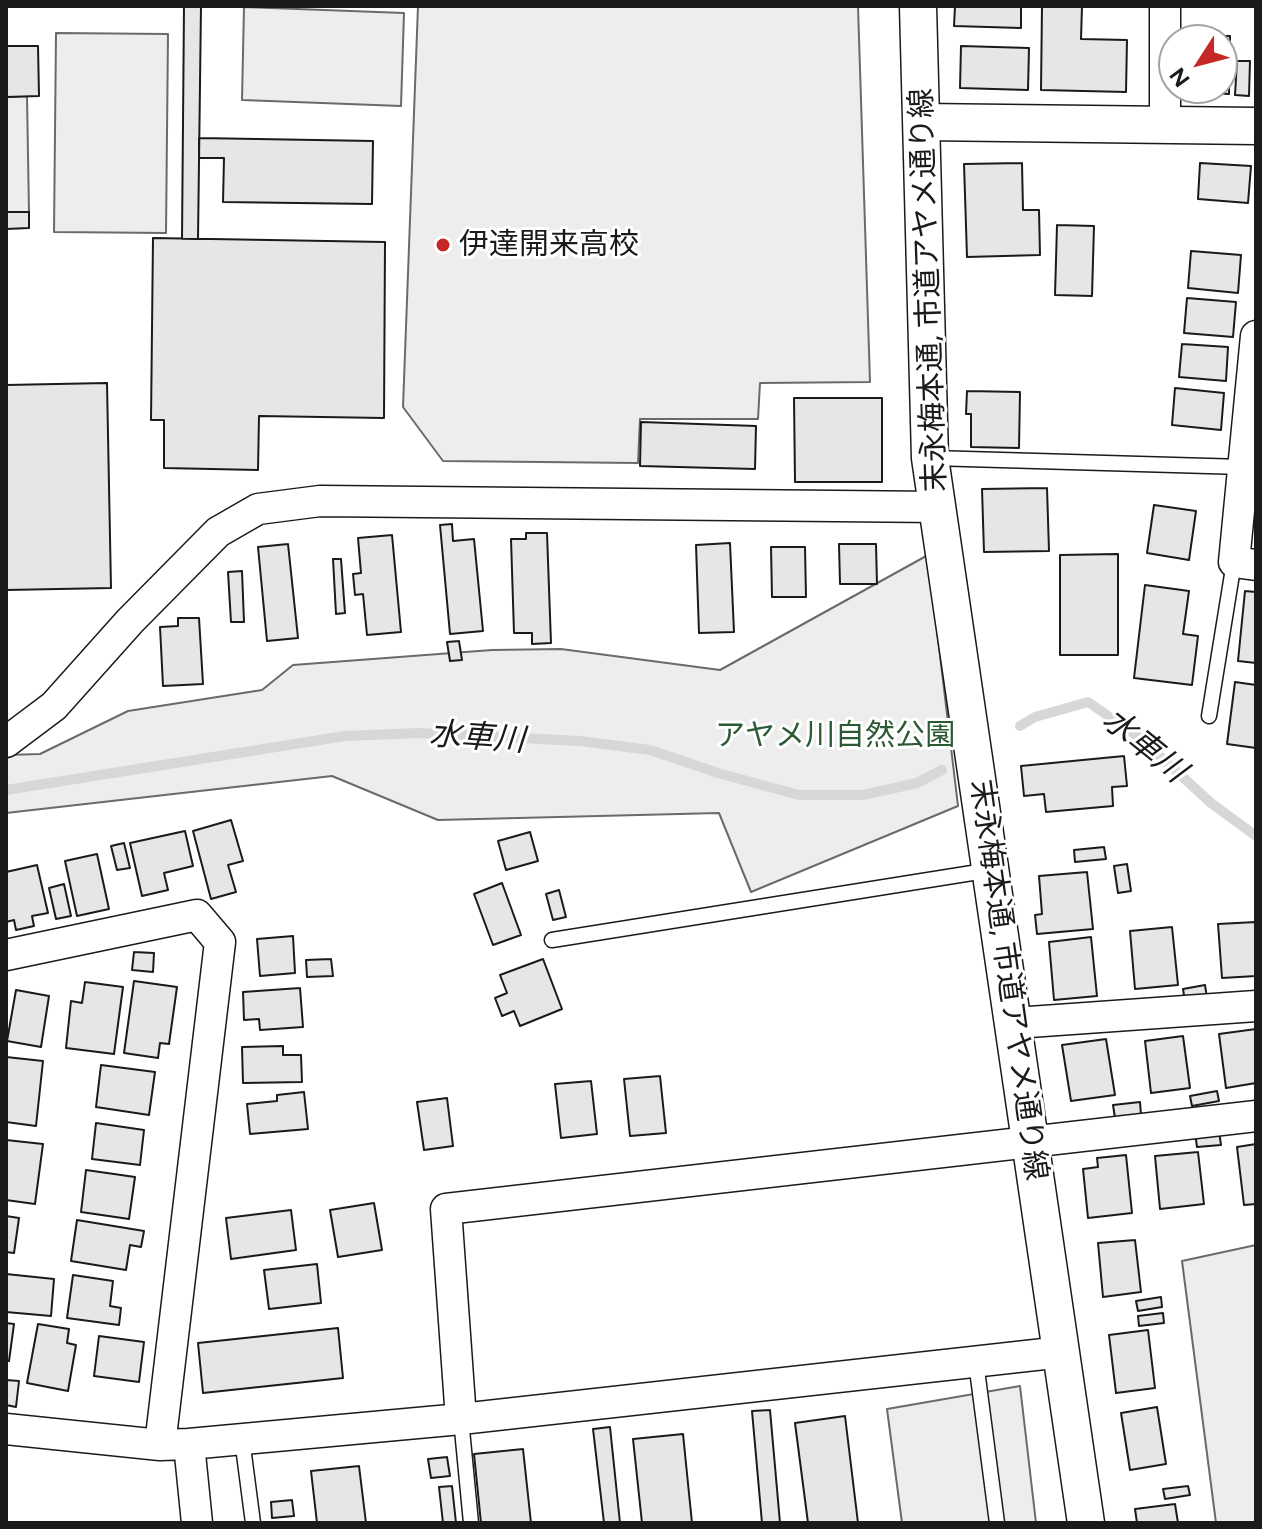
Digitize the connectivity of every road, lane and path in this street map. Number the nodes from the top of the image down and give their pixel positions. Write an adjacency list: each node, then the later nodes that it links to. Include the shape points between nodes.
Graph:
1 (918, 6): 3 (street, 末永梅本通, 市道アヤメ通り線)
2 (1165, 6): 4 (street)
3 (922, 122): 4 (street); 7 (street, 末永梅本通, 市道アヤメ通り線)
4 (1165, 125): 5 (street)
5 (1256, 126)
6 (1256, 336): 8 (street)
7 (930, 458): 8 (lane); 9 (street, 末永梅本通, 市道アヤメ通り線)
8 (1243, 467): 10 (street)
9 (938, 507): 12 (street, via 320,501 258,509 218,532 54,706); 13 (street, 末永梅本通, 市道アヤメ通り線)
10 (1245, 563): 11 (lane)
11 (1209, 716)
12 (6, 742)
13 (992, 870): 14 (lane); 17 (street, 末永梅本通, 市道アヤメ通り線)
14 (552, 940)
15 (6, 955): 25 (street, via 197,915 220,942)
16 (1256, 1006): 17 (street)
17 (1015, 1023): 19 (street, 末永梅本通, 市道アヤメ通り線)
18 (1256, 1116): 19 (street)
19 (1031, 1140): 20 (street, 末永梅本通, 市道アヤメ通り線); 22 (street, via 446,1209)
20 (1062, 1352): 21 (street); 30 (street, 末永梅本通, 市道アヤメ通り線)
21 (976, 1362): 22 (street); 29 (lane)
22 (461, 1419): 24 (street); 28 (lane)
23 (6, 1429): 25 (street)
24 (242, 1439): 25 (street); 27 (lane)
25 (174, 1444): 26 (street)
26 (197, 1523)
27 (253, 1523)
28 (471, 1523)
29 (997, 1523)
30 (1086, 1523)

